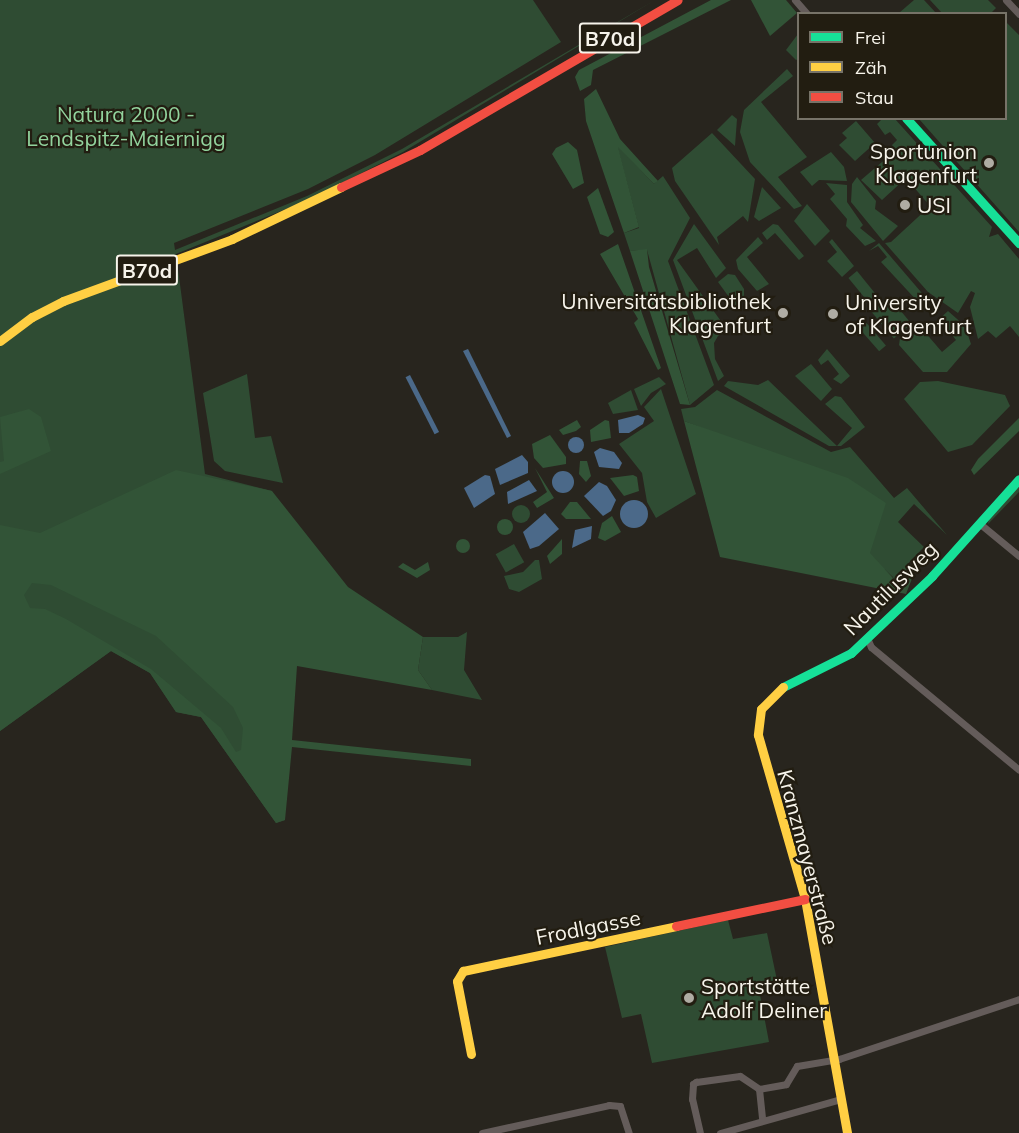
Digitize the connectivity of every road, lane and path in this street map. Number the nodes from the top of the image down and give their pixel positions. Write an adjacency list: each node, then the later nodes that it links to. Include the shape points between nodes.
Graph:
1 (678, 0): 8 (street, B70d, via 420,150 232,239 63,301 32,317)
2 (795, 0): 4 (street)
3 (1006, 0): 5 (street)
4 (805, 12)
5 (1019, 14)
6 (908, 120): 7 (street)
7 (1019, 243)
8 (0, 341)
9 (1019, 479): 10 (street, Nautilusweg)
10 (979, 522): 11 (street); 12 (street, Nautilusweg, via 932,576)
11 (1019, 556)
12 (867, 638): 13 (street, Nautilusweg, via 833,664 784,686); 14 (street, via 871,648)
13 (769, 699): 15 (street, Kranzmayerstraße, via 761,709 758,735)
14 (1019, 770)
15 (805, 899): 17 (street, Frodlgasse, via 463,971 457,981); 18 (street, Kranzmayerstraße)
16 (1019, 999): 18 (street)
17 (471, 1054)
18 (831, 1059): 19 (street, via 797,1066 786,1084); 20 (street, Kranzmayerstraße)
19 (759, 1089): 21 (street); 24 (street, via 740,1076 693,1084)
20 (840, 1100): 21 (street); 26 (street, Kranzmayerstraße)
21 (762, 1120): 25 (street)
22 (482, 1133): 23 (street, via 609,1105 620,1106)
23 (628, 1133)
24 (700, 1133)
25 (720, 1133)
26 (847, 1133)

